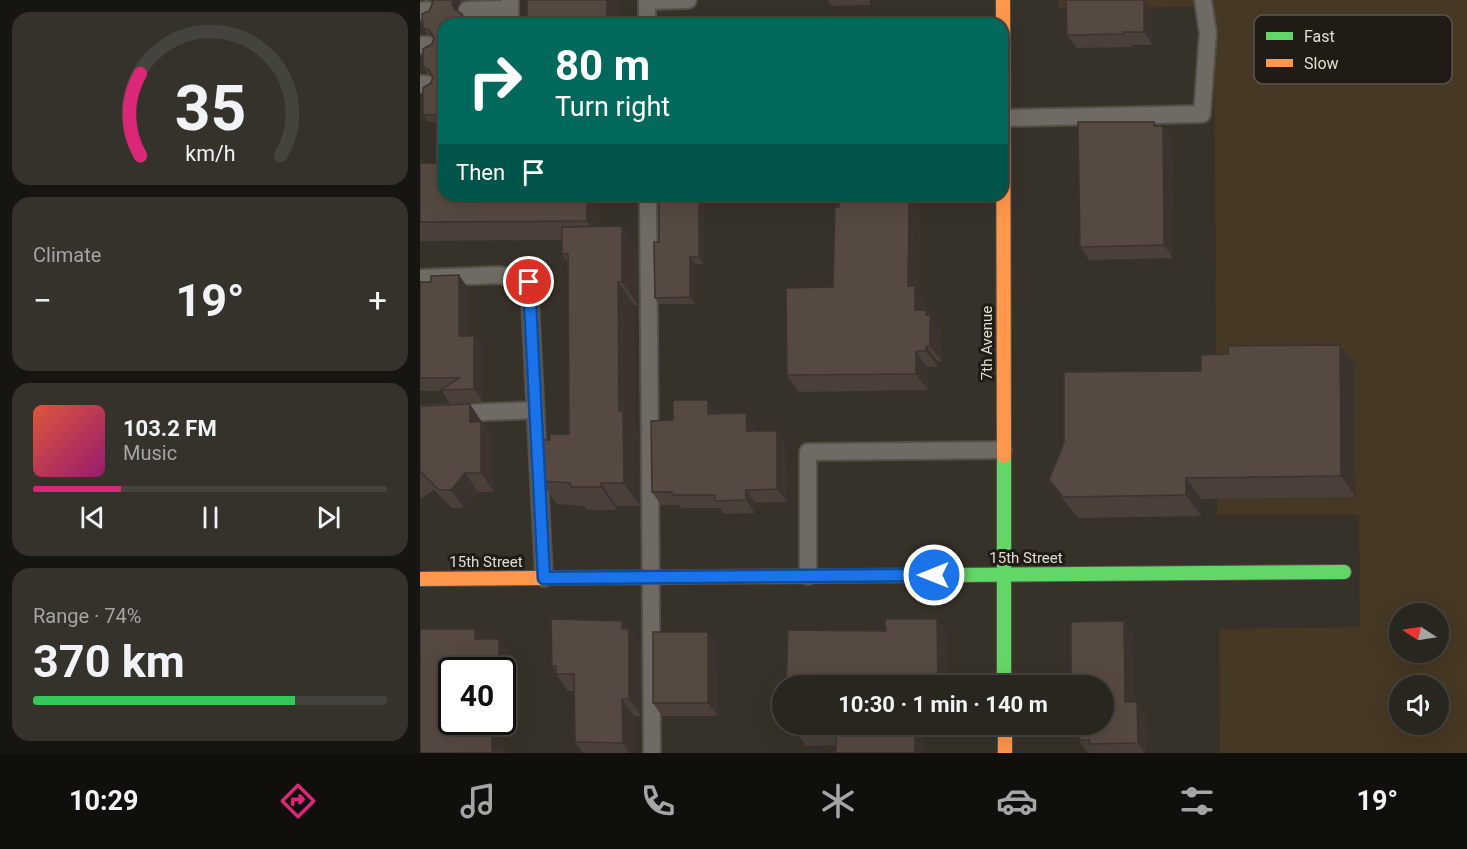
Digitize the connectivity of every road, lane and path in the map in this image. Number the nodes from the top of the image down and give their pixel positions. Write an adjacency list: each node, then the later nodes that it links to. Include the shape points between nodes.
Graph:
1 (647, 0): 2 (lane); 7 (lane)
2 (688, 0)
3 (1003, 0): 8 (street, 7th Avenue)
4 (1203, 0): 9 (lane, via 1208,33 1202,114)
5 (467, 10): 6 (lane)
6 (510, 11)
7 (647, 18)
8 (1002, 18)
9 (1008, 118)
10 (648, 201): 19 (lane)
11 (1002, 201): 15 (street, 7th Avenue)
12 (420, 278): 13 (lane, via 500,275 529,282)
13 (535, 410): 14 (lane); 20 (lane)
14 (420, 415)
15 (1003, 450): 17 (lane, via 808,452); 18 (street, 7th Avenue)
16 (1344, 572): 18 (street, 15th Street)
17 (808, 576): 18 (street, 15th Street); 19 (street, 15th Street)
18 (1004, 576): 22 (street, 7th Avenue)
19 (650, 577): 20 (street, 15th Street); 24 (lane)
20 (544, 578): 21 (street, 15th Street)
21 (420, 579)
22 (1004, 675)
23 (1005, 735): 25 (street)
24 (652, 753)
25 (1005, 753)

